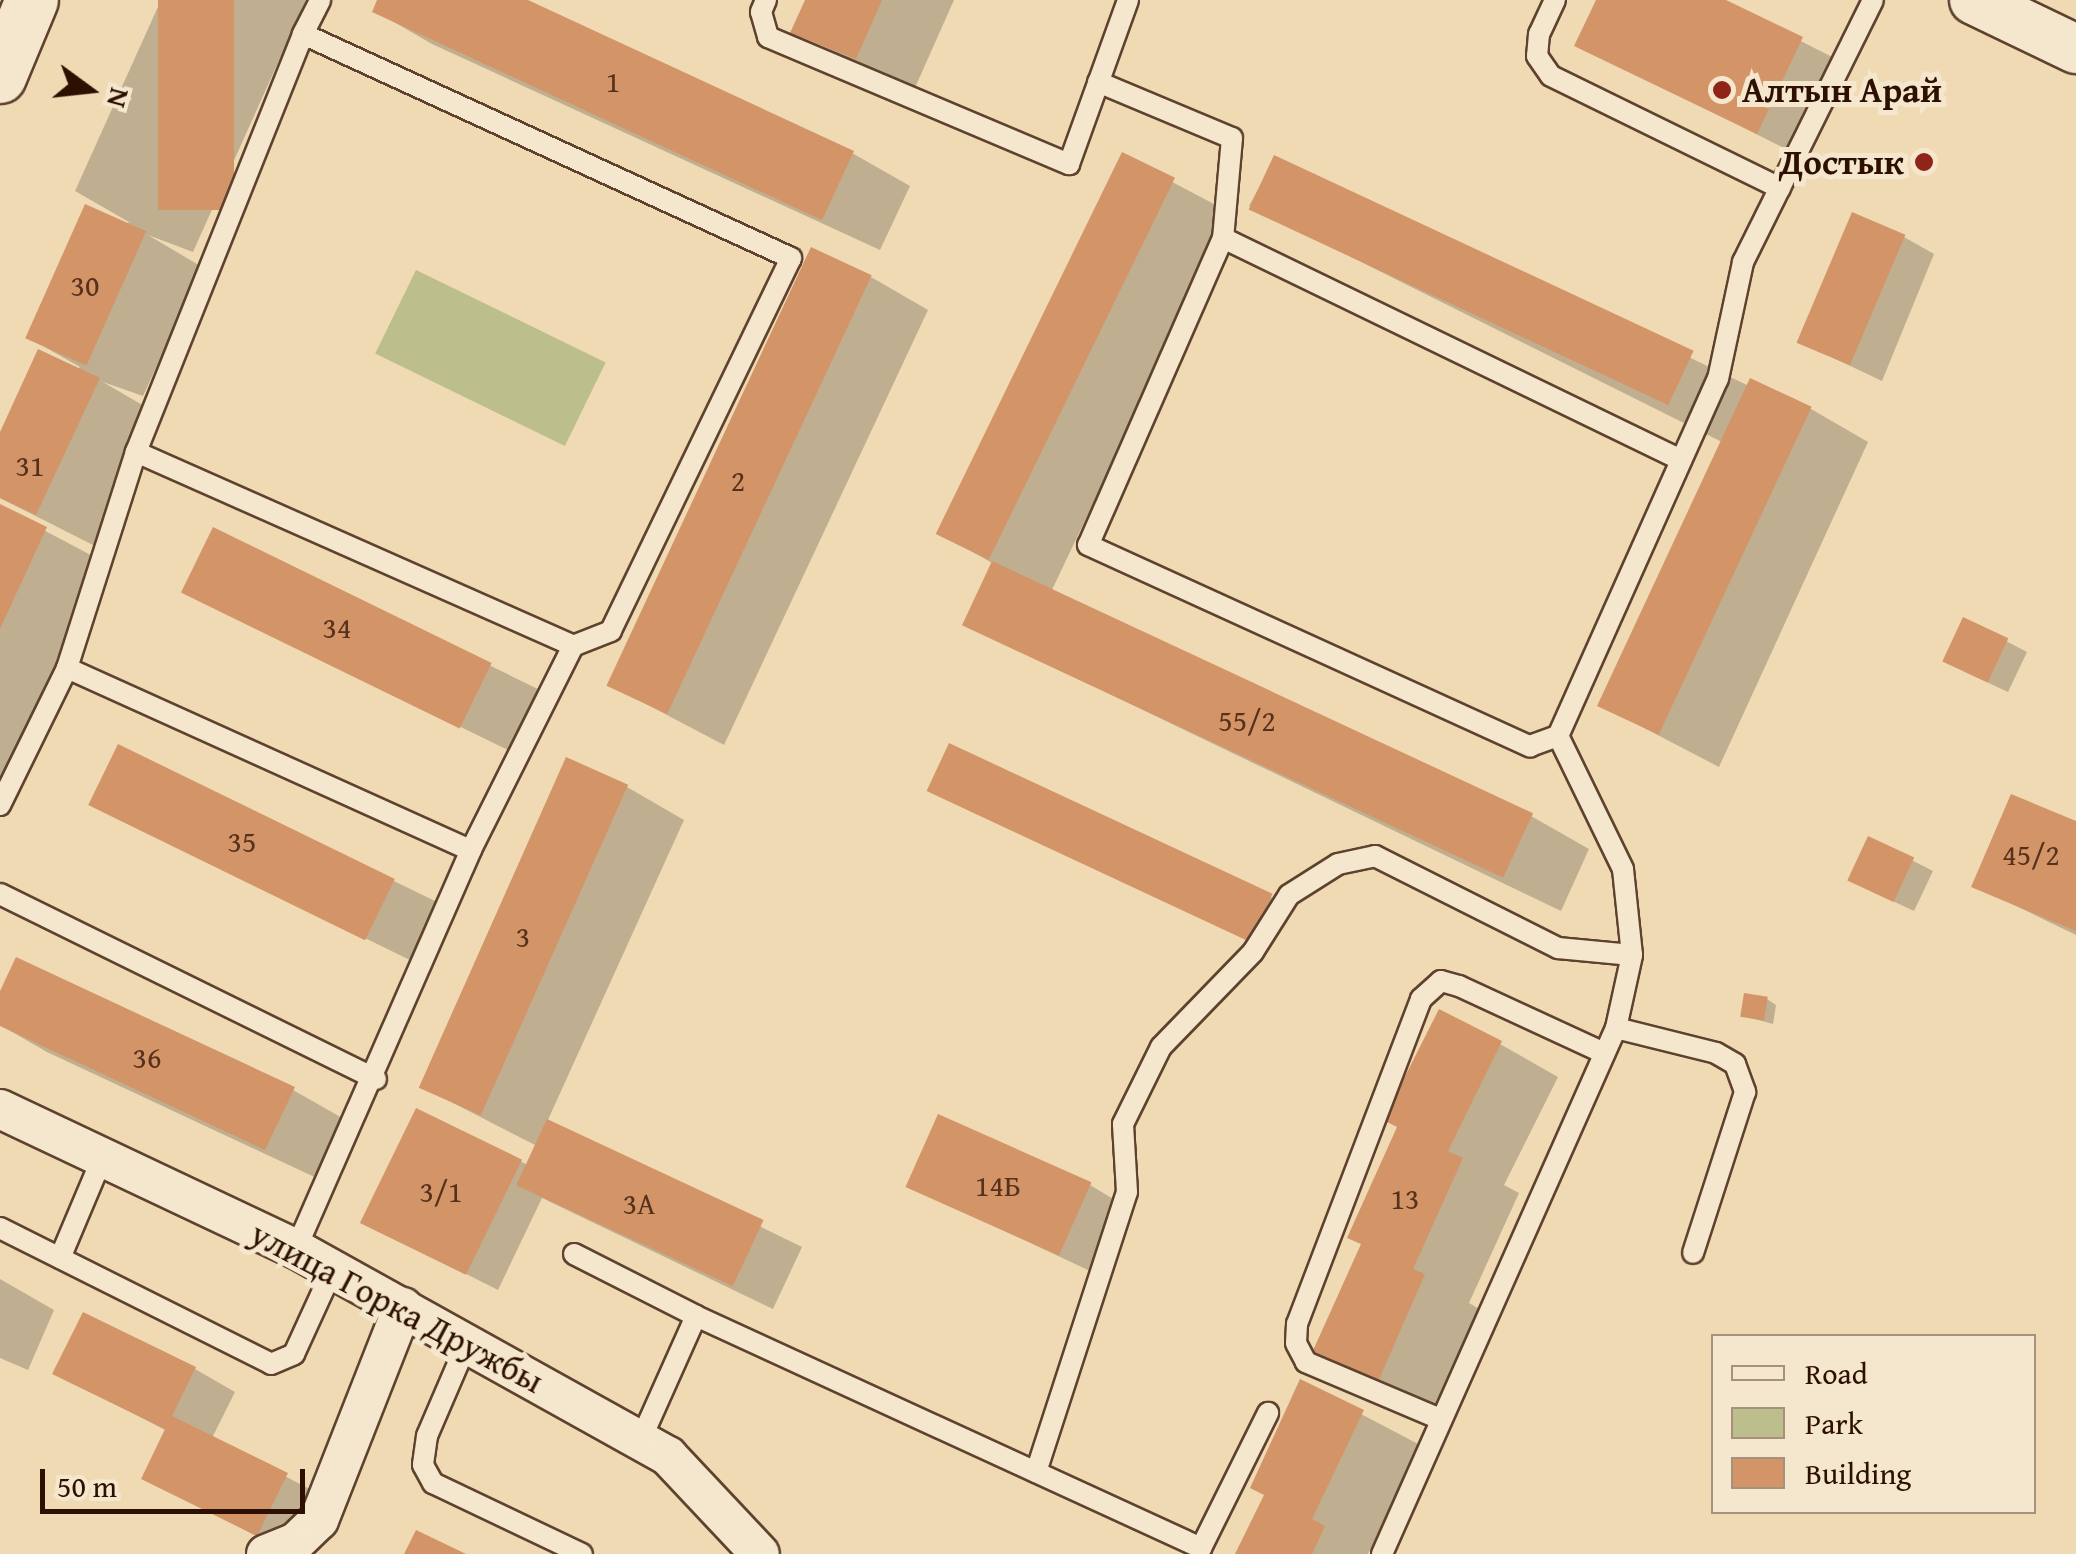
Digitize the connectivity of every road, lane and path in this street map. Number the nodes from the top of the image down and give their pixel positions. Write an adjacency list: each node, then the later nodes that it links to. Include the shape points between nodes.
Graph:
1 (32, 0): 10 (main road)
2 (320, 0): 8 (lane)
3 (766, 0): 11 (lane, via 761,12 768,37 1069,164)
4 (1128, 0): 11 (lane)
5 (1555, 0): 12 (lane, via 1537,56 1550,76)
6 (1872, 0): 12 (lane)
7 (1974, 0): 9 (street)
8 (304, 34): 14 (lane); 16 (lane, via 791,258 611,631)
9 (2076, 50)
10 (0, 77)
11 (1098, 82): 13 (lane, via 1232,138)
12 (1780, 188): 15 (lane, via 1744,262 1718,378)
13 (1224, 238): 15 (lane); 18 (lane, via 1088,545 1530,746)
14 (136, 452): 16 (lane); 17 (lane)
15 (1681, 460): 18 (lane)
16 (573, 646): 20 (lane)
17 (67, 668): 19 (lane); 20 (lane)
18 (1558, 736): 22 (lane, via 1624,870)
19 (0, 806)
20 (471, 850): 25 (lane)
21 (0, 894): 25 (lane)
22 (1632, 955): 23 (lane); 40 (lane, via 1558,948 1375,856 1338,864 1290,895 1253,952 1161,1047 1123,1124 1128,1192)
23 (1616, 1028): 24 (lane); 30 (lane, via 1716,1053 1735,1064 1745,1092)
24 (1604, 1053): 38 (lane); 38 (lane, via 1459,986 1441,981 1421,999 1297,1324 1296,1344 1306,1362)
25 (376, 1080): 29 (lane)
26 (0, 1109): 27 (street, улица Горка Дружбы)
27 (104, 1154): 29 (street, улица Горка Дружбы); 32 (lane)
28 (0, 1228): 32 (lane)
29 (296, 1250): 33 (street, улица Горка Дружбы)
30 (1693, 1253)
31 (574, 1254): 35 (lane)
32 (60, 1258): 33 (lane, via 271,1364 294,1354)
33 (333, 1269): 34 (street, улица Горка Дружбы)
34 (403, 1307): 36 (street, улица Горка Дружбы); 42 (street, via 319,1520 296,1542)
35 (696, 1316): 39 (lane); 40 (lane)
36 (468, 1344): 39 (street, улица Горка Дружбы); 43 (lane, via 427,1436 423,1465 433,1483)
37 (1268, 1412): 41 (lane)
38 (1440, 1420): 45 (lane)
39 (640, 1440): 44 (street, улица Горка Дружбы, via 668,1456)
40 (1036, 1472): 41 (lane)
41 (1199, 1551)
42 (266, 1554)
43 (582, 1554)
44 (760, 1554)
45 (1382, 1554)

